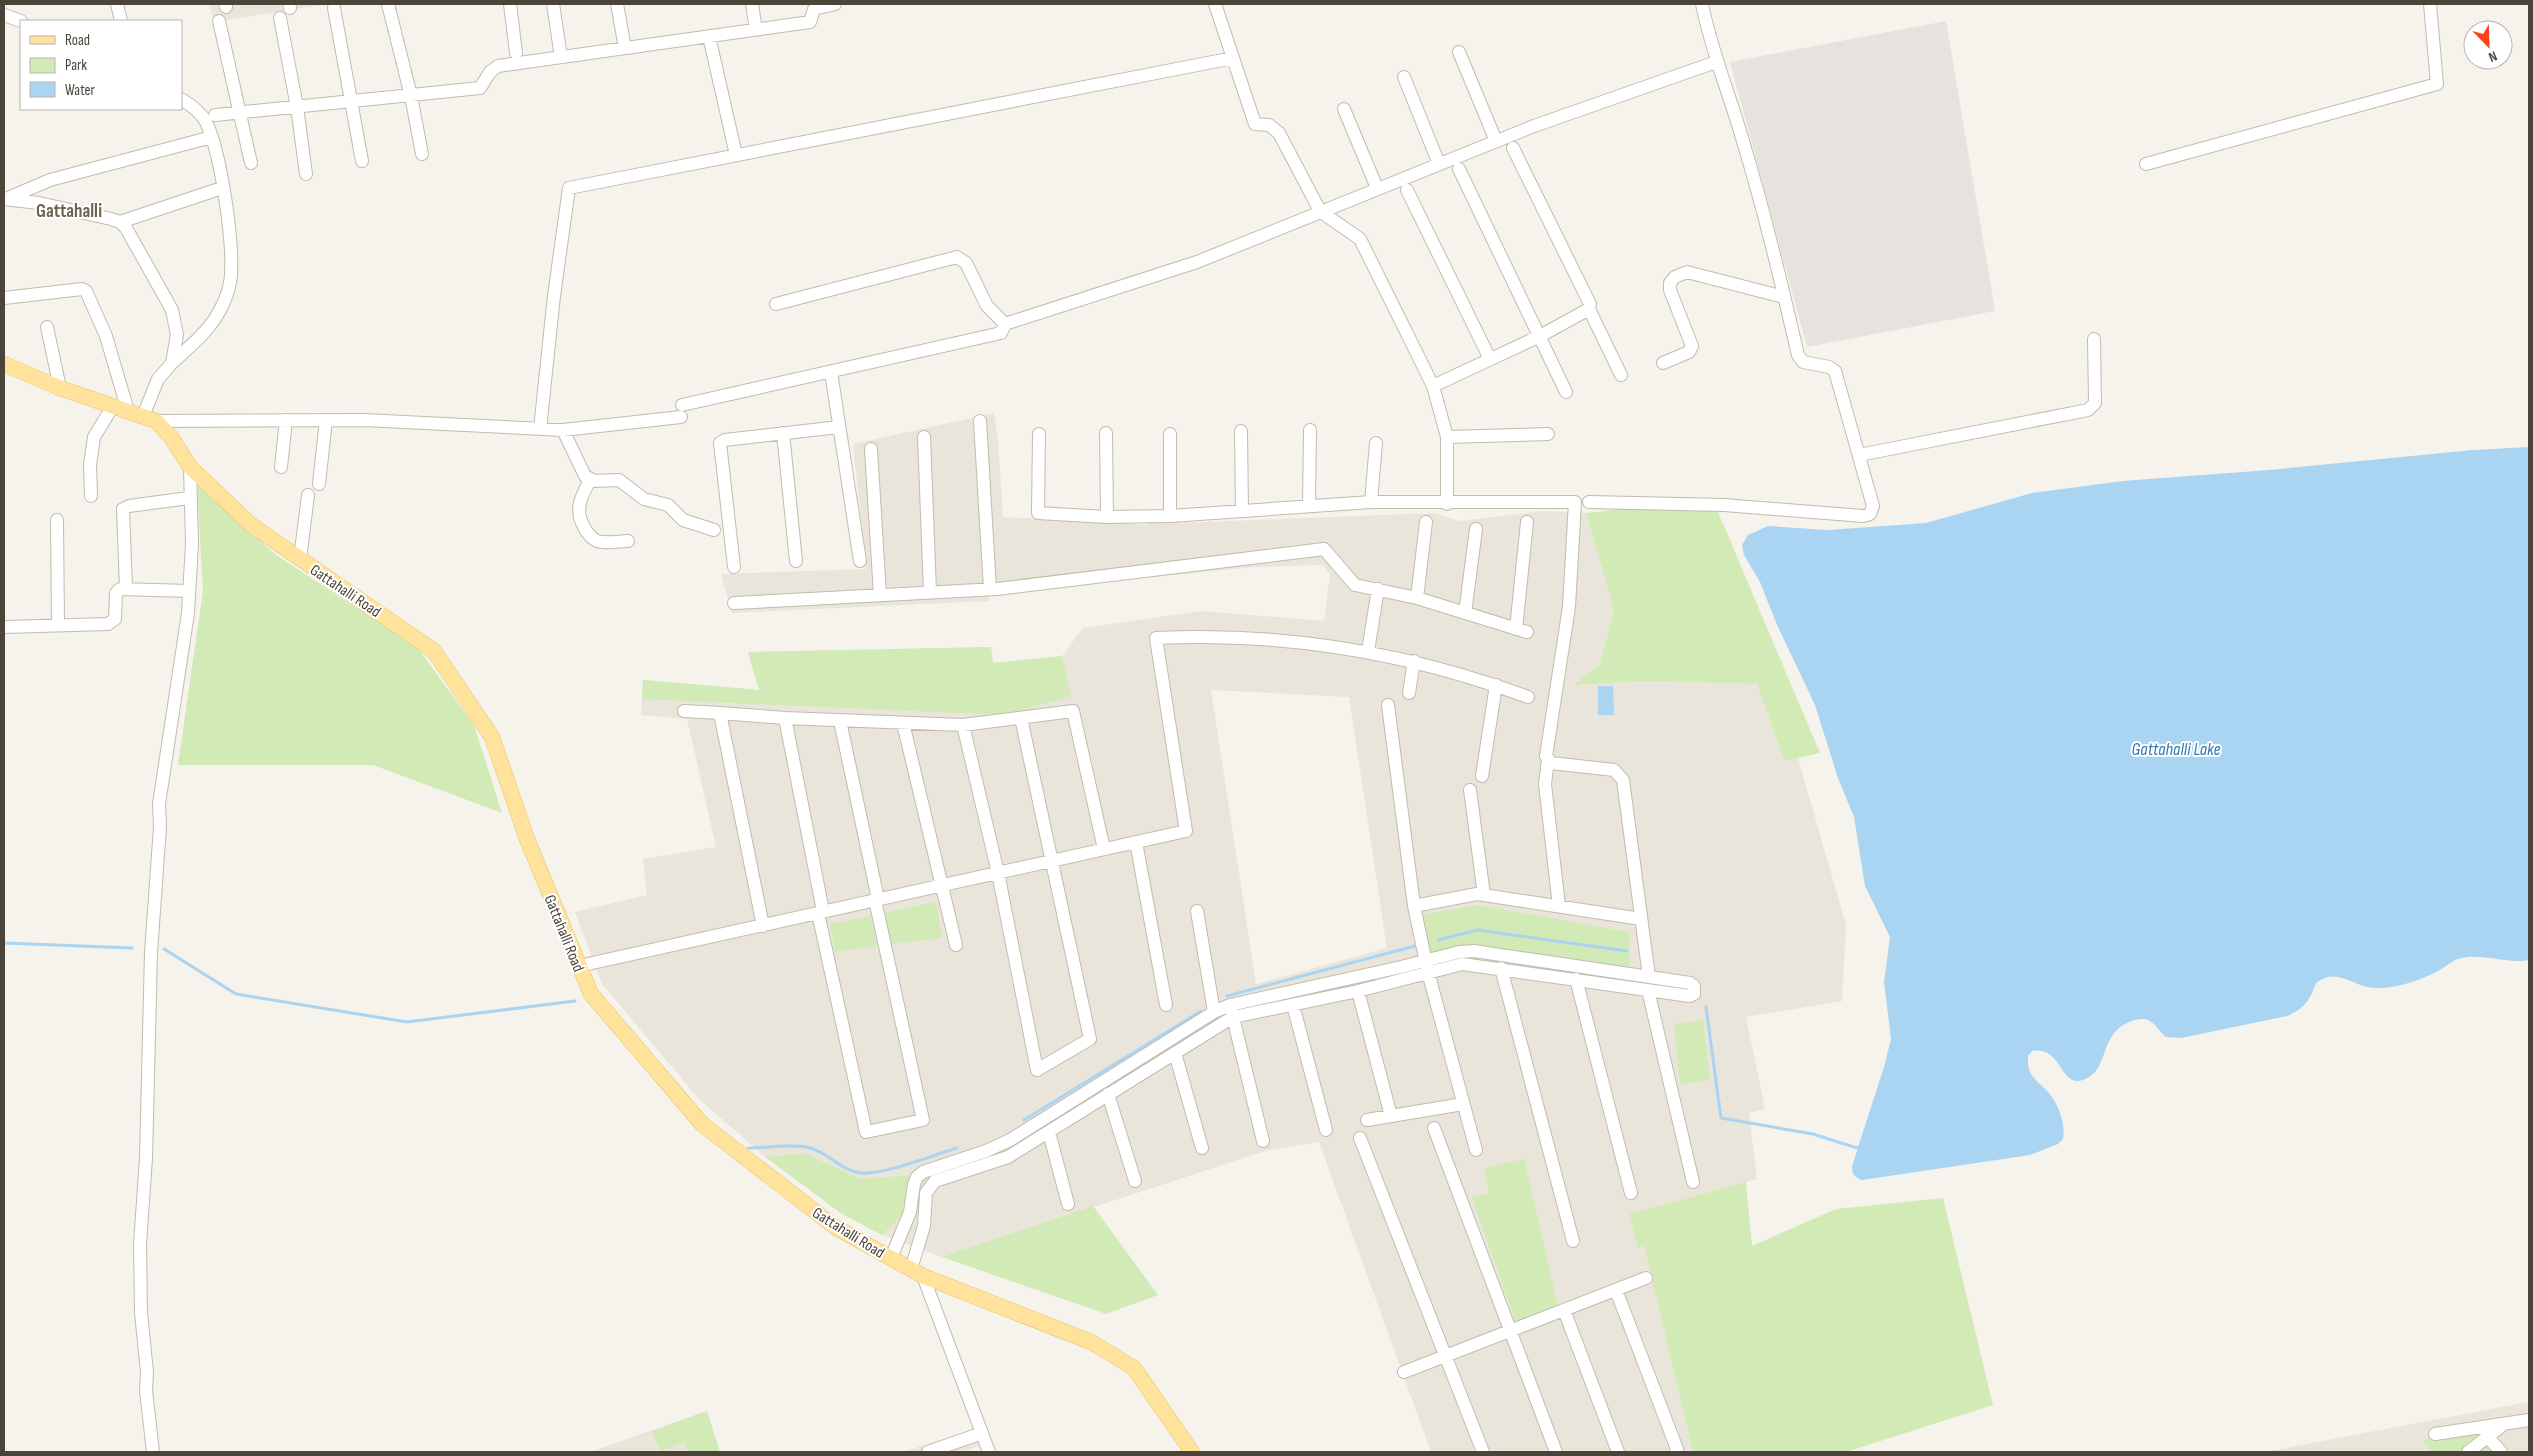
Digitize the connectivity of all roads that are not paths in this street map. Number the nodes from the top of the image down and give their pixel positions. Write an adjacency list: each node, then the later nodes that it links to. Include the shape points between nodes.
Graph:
1 (117, 4): 15 (street)
2 (388, 4): 27 (street)
3 (510, 4): 22 (street)
4 (554, 4): 23 (street)
5 (617, 4): 20 (street)
6 (752, 4): 18 (street)
7 (835, 4): 11 (street)
8 (1215, 4): 24 (street)
9 (1702, 4): 25 (street)
10 (2430, 4): 42 (street, via 2437,84)
11 (814, 7): 18 (street, via 810,22)
12 (334, 8): 29 (street)
13 (4, 15): 16 (street)
14 (280, 18): 30 (street)
15 (121, 20)
16 (20, 21)
17 (219, 21): 32 (street)
18 (756, 30): 19 (street)
19 (709, 36): 20 (street); 38 (street)
20 (625, 48): 23 (street)
21 (1459, 52): 35 (street)
22 (516, 53)
23 (561, 57): 27 (street, via 498,66 480,88)
24 (1233, 58): 38 (street); 49 (street, via 1255,124 1269,125 1280,133)
25 (1716, 62): 35 (street); 51 (street, via 1733,105 1761,200)
26 (1404, 77): 41 (street)
27 (411, 96): 29 (street); 37 (street)
28 (182, 100): 34 (street, via 192,105 205,120)
29 (352, 102): 30 (street); 39 (street)
30 (298, 107): 32 (street); 44 (street)
31 (1344, 108): 46 (street)
32 (240, 113): 33 (street); 40 (street)
33 (215, 115)
34 (212, 137): 45 (street); 48 (street, via 50,180)
35 (1496, 141): 41 (street)
36 (1513, 148): 54 (street, via 1590,304)
37 (422, 154)
38 (736, 155): 74 (street, via 569,188)
39 (362, 161)
40 (251, 163)
41 (1439, 164): 46 (street)
42 (2146, 164)
43 (1459, 169): 57 (street)
44 (306, 174)
45 (222, 188): 50 (street); 60 (street, via 229,229 231,274 223,304 209,329)
46 (1377, 188): 49 (street)
47 (1407, 190): 59 (street)
48 (6, 199): 50 (street)
49 (1320, 211): 55 (street, via 1197,262); 65 (street, via 1360,239)
50 (120, 222): 60 (street, via 172,310 177,335)
51 (1784, 297): 61 (street, via 1687,272 1682,274 1670,283 1670,290 1692,346 1689,352); 87 (street, via 1798,355 1808,364 1829,367 1838,378)
52 (4, 298): 69 (street, via 86,290)
53 (776, 304): 55 (street, via 957,257 966,263 987,306)
54 (1589, 309): 57 (street); 64 (street)
55 (1005, 324): 63 (street, via 1001,333 995,335)
56 (47, 327): 66 (street)
57 (1540, 336): 59 (street); 67 (street)
58 (2094, 340): 87 (street, via 2095,403 2088,410)
59 (1490, 359): 65 (street)
60 (172, 363): 69 (street, via 158,379)
61 (1663, 363)
62 (4, 364): 66 (main road, Gattahalli Road)
63 (831, 372): 73 (street); 75 (street, via 681,411)
64 (1621, 375)
65 (1433, 386): 84 (street)
66 (60, 388): 68 (main road, Gattahalli Road)
67 (1566, 392)
68 (113, 406): 69 (main road, Gattahalli Road); 93 (street, via 94,437 90,465)
69 (142, 416): 70 (street); 89 (main road, Gattahalli Road, via 171,437)
70 (286, 420): 71 (street); 88 (street)
71 (326, 420): 74 (street); 91 (street)
72 (980, 422): 113 (street)
73 (839, 427): 79 (street); 110 (street)
74 (540, 429): 75 (street)
75 (563, 430): 90 (street)
76 (1310, 430): 98 (street)
77 (1241, 431): 99 (street)
78 (1106, 433): 101 (street)
79 (783, 434): 109 (street); 111 (street, via 720,443)
80 (1040, 434): 101 (street, via 1038,513)
81 (1170, 434): 100 (street)
82 (1548, 434): 84 (street)
83 (924, 437): 116 (street)
84 (1447, 437): 97 (street)
85 (1376, 443): 95 (street)
86 (871, 449): 117 (street)
87 (1859, 455): 96 (street, via 1872,506 1870,514 1863,516 1724,505)
88 (281, 466)
89 (190, 467): 94 (street); 108 (main road, Gattahalli Road, via 250,524)
90 (590, 480): 105 (street, via 619,480 644,498 668,505 683,520); 107 (street, via 578,511 588,533 604,542)
91 (319, 484)
92 (308, 495): 108 (street)
93 (91, 496)
94 (190, 498): 112 (street, via 123,509); 115 (street)
95 (1371, 502): 97 (street); 98 (street)
96 (1589, 502)
97 (1447, 504): 136 (street, via 1575,502 1569,607 1546,756)
98 (1309, 506): 99 (street)
99 (1242, 511): 100 (street)
100 (1170, 516): 101 (street)
101 (1107, 517)
102 (56, 520): 121 (street)
103 (1426, 522): 118 (street)
104 (1527, 522): 120 (street, via 1522,631)
105 (714, 530)
106 (1476, 530): 120 (street)
107 (628, 541)
108 (300, 559): 153 (main road, Gattahalli Road, via 434,650 492,737 527,839)
109 (796, 561)
110 (860, 562)
111 (734, 567)
112 (126, 588): 115 (street); 121 (street, via 116,593 115,619 108,624)
113 (990, 589): 114 (street, via 1324,550 1354,584); 116 (street)
114 (1378, 589): 118 (street); 123 (street)
115 (189, 591): 194 (street, via 159,804 151,952 146,1158 140,1244 141,1313)
116 (930, 592): 117 (street)
117 (880, 595): 119 (street)
118 (1417, 598): 120 (street)
119 (734, 604)
120 (1465, 613)
121 (58, 626): 122 (street)
122 (4, 627)
123 (1368, 651): 124 (street); 139 (street, via 1265,638 1156,638 1186,830)
124 (1414, 661): 125 (street); 126 (street)
125 (1496, 685): 127 (street); 137 (street)
126 (1409, 693)
127 (1528, 697)
128 (1388, 704): 146 (street)
129 (684, 711): 130 (street)
130 (720, 712): 131 (street); 151 (street)
131 (785, 718): 133 (street); 149 (street)
132 (1021, 718): 135 (street); 140 (street, via 1073,710); 141 (street)
133 (840, 721): 134 (street); 145 (street)
134 (903, 723): 135 (street); 143 (street)
135 (963, 726): 142 (street)
136 (1548, 760): 147 (street, via 1545,784); 150 (street, via 1551,763 1614,770 1620,774)
137 (1482, 776)
138 (1470, 790): 144 (street)
139 (1136, 842): 140 (street); 161 (street)
140 (1104, 849): 141 (street)
141 (1051, 860): 142 (street); 142 (street, via 1090,1039 1037,1070)
142 (998, 872): 143 (street)
143 (942, 884): 145 (street); 152 (street)
144 (1484, 894): 146 (street); 147 (street)
145 (877, 900): 149 (street); 149 (street, via 922,1120 913,1122 866,1132)
146 (1414, 906): 154 (street)
147 (1559, 906): 150 (street)
148 (1197, 911): 163 (street)
149 (821, 912): 151 (street)
150 (1641, 919): 156 (street)
151 (763, 926): 153 (street)
152 (956, 945)
153 (579, 966): 181 (main road, Gattahalli Road, via 591,994 702,1124 835,1227)
154 (1427, 966): 155 (street, via 1462,964); 156 (street, via 1459,952 1474,951); 159 (street); 162 (street); 166 (street)
155 (1501, 968): 157 (street); 180 (street)
156 (1649, 977): 158 (street, via 1690,983 1695,990 1690,996)
157 (1576, 979): 158 (street); 178 (street)
158 (1648, 990): 177 (street)
159 (1358, 991): 160 (street); 167 (street)
160 (1293, 1004): 162 (street); 170 (street)
161 (1166, 1005)
162 (1232, 1011): 163 (street); 164 (street); 173 (street)
163 (1214, 1012): 181 (street, via 1010,1140 923,1172 914,1184 910,1212)
164 (1175, 1052): 165 (street); 174 (street)
165 (1108, 1094): 171 (street); 176 (street)
166 (1463, 1104): 167 (street); 175 (street)
167 (1391, 1116): 168 (street)
168 (1367, 1120)
169 (1434, 1128): 186 (street)
170 (1326, 1130)
171 (1049, 1132): 179 (street); 182 (street, via 1008,1157 935,1181 929,1187)
172 (1360, 1138): 187 (street)
173 (1263, 1140)
174 (1202, 1148)
175 (1476, 1150)
176 (1135, 1181)
177 (1693, 1182)
178 (1631, 1193)
179 (1068, 1204)
180 (1573, 1241)
181 (891, 1258): 182 (main road, Gattahalli Road)
182 (917, 1273): 191 (street); 197 (main road, Gattahalli Road, via 1091,1342 1134,1368)
183 (1646, 1278): 184 (street)
184 (1616, 1290): 185 (street); 201 (street)
185 (1564, 1310): 186 (street); 200 (street)
186 (1508, 1331): 187 (street); 199 (street)
187 (1446, 1354): 188 (street); 198 (street)
188 (1404, 1372)
189 (2529, 1420): 190 (street)
190 (2506, 1423): 192 (street); 193 (street)
191 (982, 1433): 195 (street); 196 (street)
192 (2435, 1434)
193 (2488, 1437): 202 (street); 203 (street)
194 (153, 1452)
195 (928, 1452)
196 (989, 1452)
197 (1192, 1452)
198 (1483, 1452)
199 (1556, 1452)
200 (1618, 1452)
201 (1676, 1452)
202 (2468, 1452)
203 (2501, 1452)

